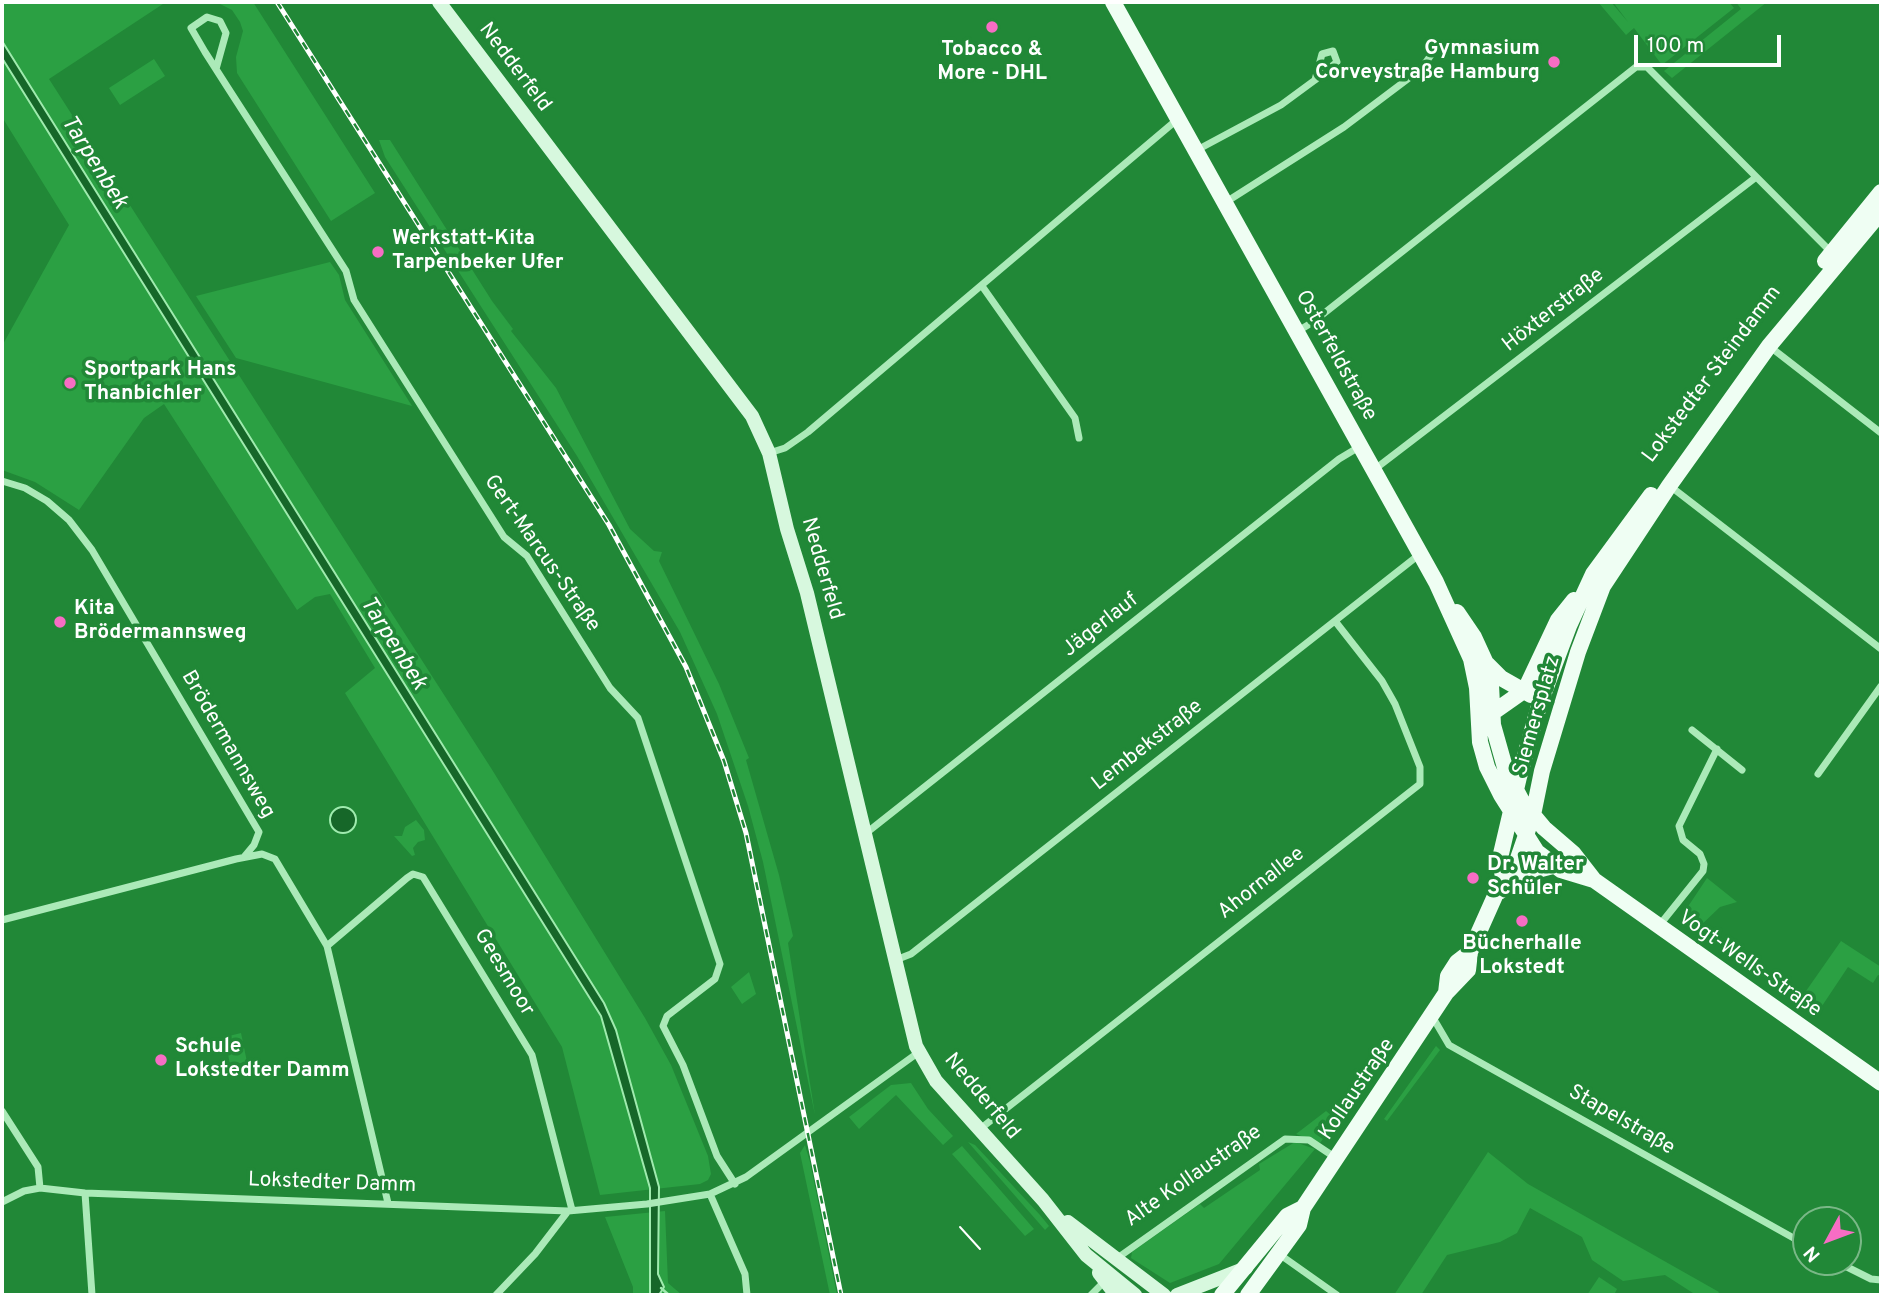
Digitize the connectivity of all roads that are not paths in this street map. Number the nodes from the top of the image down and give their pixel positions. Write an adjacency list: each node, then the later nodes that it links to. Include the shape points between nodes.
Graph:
1 (439, 2): 19 (main road, Nedderfeld, via 738,394)
2 (1114, 2): 6 (main road, Osterfeldstraße)
3 (1436, 48): 10 (street, via 1421,69 1344,127)
4 (216, 69): 4 (street, Gert-Marcus-Straße, via 226,33 220,21 207,18 191,28); 57 (street, Gert-Marcus-Straße, via 335,253 354,300 504,537 531,562 604,678 638,718 720,964 715,979 667,1016 663,1026 718,1156)
5 (1315, 80): 7 (street, via 1264,116)
6 (1179, 118): 7 (main road, Osterfeldstraße); 13 (street)
7 (1196, 151): 10 (main road, Osterfeldstraße)
8 (1755, 178): 12 (street); 14 (street, via 1647,67 1636,67); 20 (street, Höxterstraße)
9 (1881, 192): 12 (main road, Lokstedter Steindamm)
10 (1225, 203): 14 (main road, Osterfeldstraße)
11 (1881, 212): 15 (main road, Lokstedter Steindamm)
12 (1832, 252): 25 (main road, Lokstedter Steindamm, via 1741,370)
13 (982, 286): 17 (street, via 1075,418); 19 (street, via 808,432)
14 (1298, 331): 18 (main road, Osterfeldstraße)
15 (1769, 346): 16 (street); 22 (main road, Lokstedter Steindamm)
16 (1881, 433)
17 (1079, 438)
18 (1361, 446): 20 (main road, Osterfeldstraße); 42 (street, Jägerlauf)
19 (769, 453): 42 (main road, Nedderfeld, via 816,625)
20 (1374, 470): 23 (main road, Osterfeldstraße)
21 (2, 481): 43 (street, Brödermannsweg, via 47,501 92,550 259,832)
22 (1669, 486): 26 (main road, Lokstedter Steindamm); 28 (street)
23 (1421, 554): 24 (main road, Osterfeldstraße); 27 (street, Lembekstraße)
24 (1436, 582): 29 (main road, Osterfeldstraße, via 1470,629); 36 (main road, Osterfeldstraße, via 1474,669)
25 (1586, 588): 31 (main road, via 1558,620); 32 (main road, Siemersplatz)
26 (1593, 606): 35 (main road, Siemersplatz)
27 (1335, 621): 50 (street, Lembekstraße, via 911,954); 55 (street, Ahornallee, via 1395,704 1420,767 1420,784)
28 (1881, 649)
29 (1485, 661): 31 (main road, via 1496,674); 33 (main road, Osterfeldstraße)
30 (1881, 686): 39 (street)
31 (1525, 690): 32 (main road); 33 (main road)
32 (1539, 706): 35 (main road); 40 (main road, Siemersplatz)
33 (1493, 713): 36 (main road); 40 (main road, Osterfeldstraße, via 1500,755)
34 (1692, 730): 37 (street)
35 (1553, 733): 41 (main road, Siemersplatz)
36 (1479, 734): 41 (main road, Osterfeldstraße, via 1488,767)
37 (1717, 749): 38 (street); 48 (street, via 1679,826 1683,840 1700,854 1703,871)
38 (1742, 769)
39 (1818, 774)
40 (1515, 791): 41 (main road, Siemersplatz); 41 (main road, Vogt-Wells-Straße)
41 (1524, 823): 44 (main road, Vogt-Wells-Straße); 45 (main road, Vogt-Wells-Straße, via 1573,853); 46 (main road, Kollaustraße, via 1516,864)
42 (864, 835): 50 (main road, Nedderfeld)
43 (244, 858): 47 (street); 49 (street, Brödermannsweg, via 262,854 275,859)
44 (1553, 866): 45 (main road, Vogt-Wells-Straße); 46 (main road)
45 (1594, 880): 48 (main road, Vogt-Wells-Straße)
46 (1500, 886): 51 (main road, Kollaustraße, via 1470,952 1468,970)
47 (2, 920)
48 (1658, 928): 53 (main road, Vogt-Wells-Straße)
49 (327, 946): 63 (street, Brödermannsweg); 65 (street, Geesmoor, via 407,878 413,874 423,877 533,1055)
50 (893, 961): 52 (main road, Nedderfeld)
51 (1432, 1016): 56 (main road, Kollaustraße); 66 (street, Stapelstraße, via 1446,1043)
52 (919, 1052): 55 (main road, Nedderfeld, via 936,1081); 57 (street, Lokstedter Damm)
53 (1881, 1083)
54 (2, 1111): 58 (street, via 38,1167)
55 (979, 1130): 61 (main road, Nedderfeld)
56 (1336, 1159): 64 (main road, Kollaustraße); 68 (street, Alte Kollaustraße, via 1300,1138 1285,1139)
57 (735, 1184): 60 (street, Lokstedter Damm)
58 (40, 1188): 59 (street, Lokstedter Damm); 62 (street, Lokstedter Damm)
59 (86, 1192): 63 (street, Lokstedter Damm); 74 (street)
60 (710, 1194): 65 (street, Lokstedter Damm); 76 (street, via 745,1274)
61 (1043, 1200): 68 (main road, Nedderfeld); 72 (main road, Nedderfeld)
62 (2, 1202)
63 (388, 1203): 65 (street, Lokstedter Damm)
64 (1303, 1208): 67 (main road, Kollaustraße, via 1298,1225); 69 (main road, Kollaustraße, via 1287,1216)
65 (570, 1210): 75 (street)
66 (1792, 1237)
67 (1278, 1253): 83 (main road, Kollaustraße); 84 (street)
68 (1115, 1259): 70 (main road, Nedderfeld)
69 (1247, 1268): 81 (main road); 82 (main road, Kollaustraße)
70 (1128, 1269): 72 (main road); 80 (main road, Nedderfeld)
71 (1862, 1274): 73 (street)
72 (1107, 1278): 77 (street); 78 (main road); 79 (main road, Nedderfeld)
73 (1881, 1280)
74 (92, 1295)
75 (496, 1295)
76 (747, 1295)
77 (1091, 1295)
78 (1116, 1295)
79 (1135, 1295)
80 (1164, 1295)
81 (1177, 1295)
82 (1222, 1295)
83 (1248, 1295)
84 (1337, 1295)

